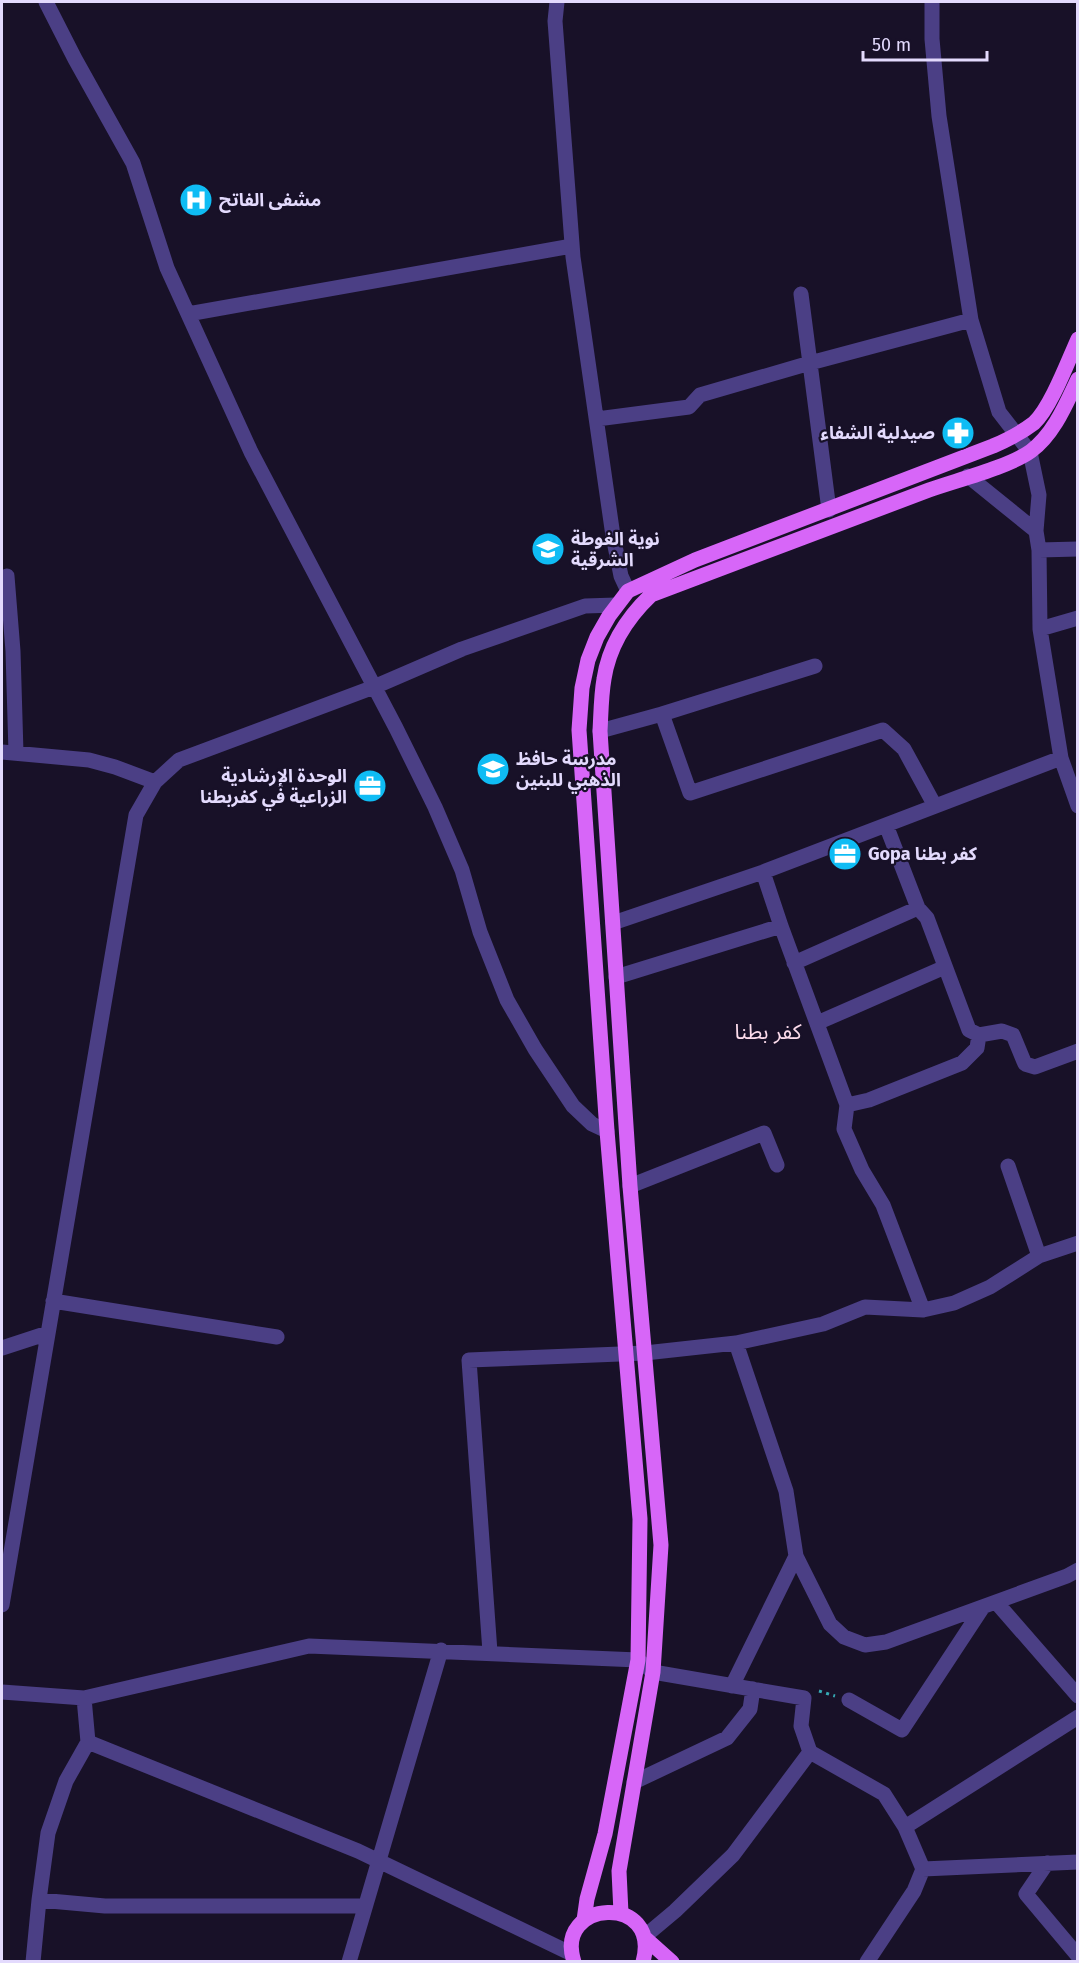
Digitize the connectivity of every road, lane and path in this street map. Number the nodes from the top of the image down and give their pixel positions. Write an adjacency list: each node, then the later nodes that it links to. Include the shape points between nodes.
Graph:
1 (46, 2): 6 (street, via 133,163 167,268)
2 (557, 2): 4 (street, via 555,21)
3 (932, 2): 7 (street, via 939,116)
4 (572, 246): 6 (street); 11 (street)
5 (801, 294): 9 (street)
6 (188, 314): 25 (street, via 251,452)
7 (970, 320): 9 (street); 12 (street, via 999,412)
8 (1077, 339): 12 (main road, via 1036,421)
9 (810, 363): 11 (street, via 700,396 689,407); 15 (street)
10 (1077, 378): 13 (main road, via 1056,422)
11 (597, 419): 20 (street, via 613,536)
12 (1017, 435): 13 (street); 15 (main road)
13 (1030, 452): 14 (main road); 16 (street, via 1039,495)
14 (969, 476): 16 (street); 27 (main road, via 651,595 623,628 609,660)
15 (829, 510): 20 (main road, via 695,560)
16 (1036, 531): 18 (street)
17 (1077, 549): 18 (street)
18 (1040, 550): 23 (street)
19 (7, 576): 28 (street, via 14,651)
20 (628, 591): 21 (main road)
21 (616, 605): 25 (street, via 585,606 462,649); 45 (main road, via 588,660 579,730)
22 (1077, 618): 23 (street)
23 (1040, 629): 29 (street)
24 (815, 666): 26 (street)
25 (374, 687): 30 (street, via 179,760); 45 (street, via 462,870 480,932 507,1000 573,1106 592,1124)
26 (662, 714): 27 (street); 31 (street, via 690,793 883,730 904,749)
27 (600, 731): 36 (main road)
28 (9, 753): 30 (street, via 89,760)
29 (1061, 759): 31 (street); 32 (street)
30 (155, 782): 51 (street, via 136,814)
31 (935, 806): 33 (street)
32 (1077, 806)
33 (886, 825): 34 (street); 35 (street)
34 (763, 872): 36 (street); 37 (street)
35 (918, 908): 38 (street); 39 (street, via 927,918)
36 (613, 923): 40 (main road)
37 (780, 926): 38 (street); 40 (street)
38 (794, 963): 41 (street)
39 (945, 967): 41 (street); 42 (street, via 969,1030)
40 (616, 977): 48 (main road)
41 (817, 1023): 44 (street)
42 (979, 1035): 43 (street, via 1002,1031 1013,1035 1025,1064 1035,1067); 44 (street, via 977,1048 962,1063)
43 (1077, 1051)
44 (847, 1105): 52 (street, via 844,1129 883,1205)
45 (607, 1131): 58 (main road)
46 (777, 1165): 48 (street, via 764,1133)
47 (1008, 1166): 50 (street)
48 (630, 1186): 57 (main road)
49 (1077, 1243): 50 (street)
50 (1039, 1256): 52 (street, via 990,1287 954,1303)
51 (53, 1301): 53 (street); 54 (street)
52 (923, 1310): 55 (street, via 865,1307 823,1324)
53 (48, 1333): 56 (street); 62 (street)
54 (277, 1337)
55 (736, 1343): 57 (street); 59 (street, via 786,1491)
56 (2, 1348)
57 (645, 1353): 58 (street); 66 (main road, via 661,1545)
58 (626, 1354): 64 (street, via 469,1360); 65 (main road, via 639,1519)
59 (796, 1556): 61 (street, via 830,1624 844,1637 865,1645 886,1642); 67 (street)
60 (1077, 1570): 61 (street)
61 (989, 1604): 70 (street); 73 (street, via 902,1730)
62 (2, 1605)
63 (441, 1650): 64 (street); 71 (street, via 309,1646); 79 (street)
64 (490, 1652): 65 (street)
65 (638, 1660): 66 (street); 86 (main road)
66 (653, 1672): 67 (street); 77 (main road)
67 (732, 1686): 68 (street)
68 (753, 1689): 72 (street); 77 (street, via 750,1709 727,1738)
69 (2, 1692): 71 (street)
70 (1077, 1696)
71 (84, 1698): 75 (street)
72 (804, 1698): 73 (path, via 813,1690); 76 (street, via 801,1726)
73 (849, 1700)
74 (1077, 1717): 78 (street)
75 (88, 1742): 79 (street); 83 (street, via 66,1781 48,1833)
76 (810, 1752): 78 (street, via 884,1794); 87 (street, via 733,1855)
77 (634, 1782): 85 (main road, via 619,1871)
78 (905, 1827): 82 (street)
79 (378, 1862): 84 (street); 89 (street)
80 (1077, 1862): 81 (street)
81 (1047, 1863): 82 (street); 88 (street, via 1026,1894)
82 (923, 1869): 94 (street, via 914,1891)
83 (39, 1900): 84 (street, via 105,1906); 90 (street)
84 (365, 1906): 91 (street)
85 (621, 1913): 86 (main road, via 602,1912); 87 (main road, via 639,1926)
86 (584, 1920): 89 (main road, via 572,1942)
87 (644, 1937): 92 (main road); 93 (main road)
88 (1077, 1956)
89 (572, 1959)
90 (33, 1962)
91 (350, 1962)
92 (643, 1962)
93 (672, 1962)
94 (867, 1962)

